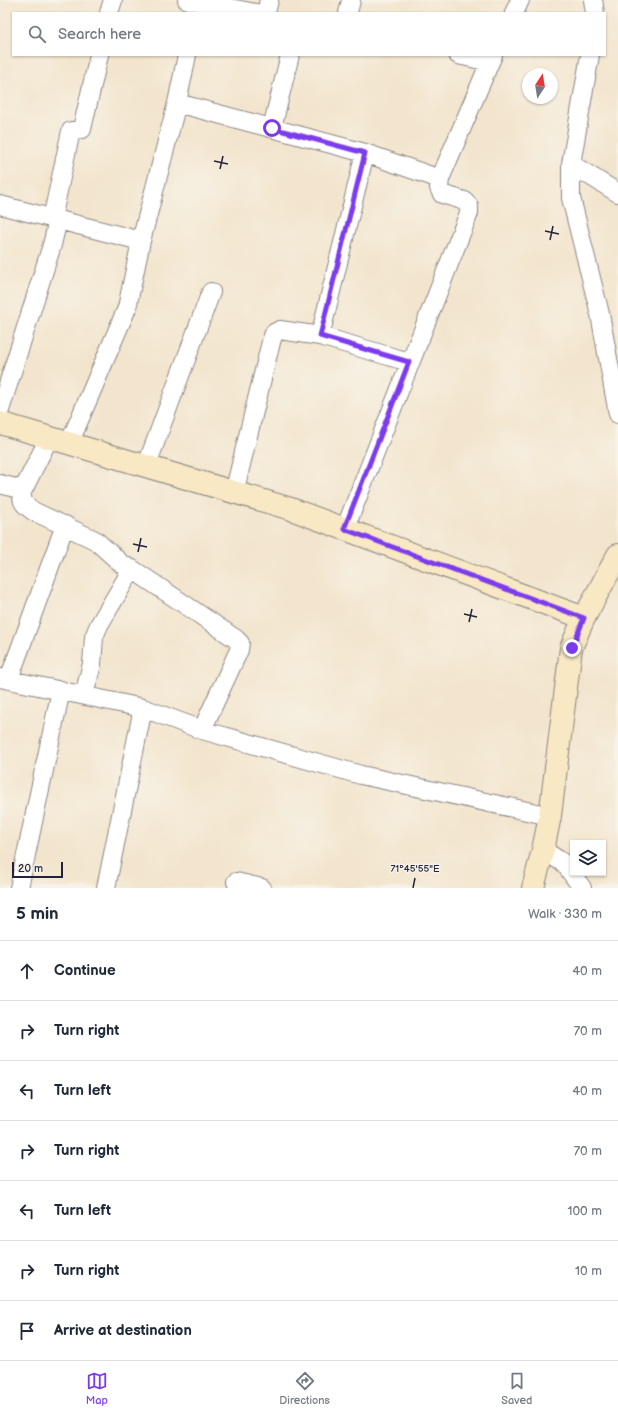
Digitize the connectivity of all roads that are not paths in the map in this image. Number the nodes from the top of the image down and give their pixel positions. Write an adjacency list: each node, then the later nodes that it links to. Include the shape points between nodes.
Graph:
1 (113, 0): 7 (street)
2 (269, 0): 9 (street)
3 (350, 0): 10 (street)
4 (520, 0): 11 (street)
5 (593, 0): 12 (street)
6 (194, 5): 8 (street)
7 (109, 12)
8 (248, 12)
9 (266, 12)
10 (348, 12)
11 (514, 12)
12 (595, 12)
13 (99, 56): 26 (street, via 82,129 71,132)
14 (188, 56): 19 (street)
15 (290, 56): 20 (street)
16 (469, 56): 18 (street)
17 (590, 56): 22 (street)
18 (491, 58): 23 (street)
19 (177, 103): 20 (street); 27 (street)
20 (272, 128): 21 (street)
21 (365, 153): 23 (street); 29 (street)
22 (571, 164): 24 (street); 32 (street, via 571,198 600,314)
23 (440, 179): 30 (street, via 439,188 442,194 465,201 469,206 469,213)
24 (618, 193)
25 (0, 205): 26 (street)
26 (55, 219): 27 (street); 31 (street, via 52,245)
27 (141, 241): 34 (street, via 127,308)
28 (211, 292): 35 (street)
29 (320, 336): 30 (street); 38 (street, via 280,330 274,333)
30 (409, 362): 40 (street)
31 (0, 410)
32 (618, 414)
33 (0, 423): 34 (street)
34 (59, 441): 35 (street); 37 (street)
35 (146, 467): 38 (street)
36 (0, 484): 37 (street)
37 (22, 492): 39 (street, via 22,499 33,511)
38 (234, 493): 40 (street, via 291,509)
39 (65, 525): 42 (street, via 95,540 123,565); 44 (street)
40 (344, 529): 43 (street)
41 (618, 555): 43 (street)
42 (132, 569): 46 (street, via 96,631 92,664); 48 (street, via 240,643)
43 (584, 618): 49 (street, via 572,648)
44 (4, 678): 45 (street)
45 (61, 690): 46 (street); 52 (street)
46 (84, 695): 47 (street)
47 (143, 708): 48 (street); 53 (street)
48 (202, 730): 49 (street, via 361,774)
49 (550, 816): 50 (street)
50 (543, 850): 55 (street); 56 (street, via 565,864)
51 (236, 882): 54 (street)
52 (19, 888)
53 (106, 888)
54 (262, 888)
55 (533, 888)
56 (582, 888)

